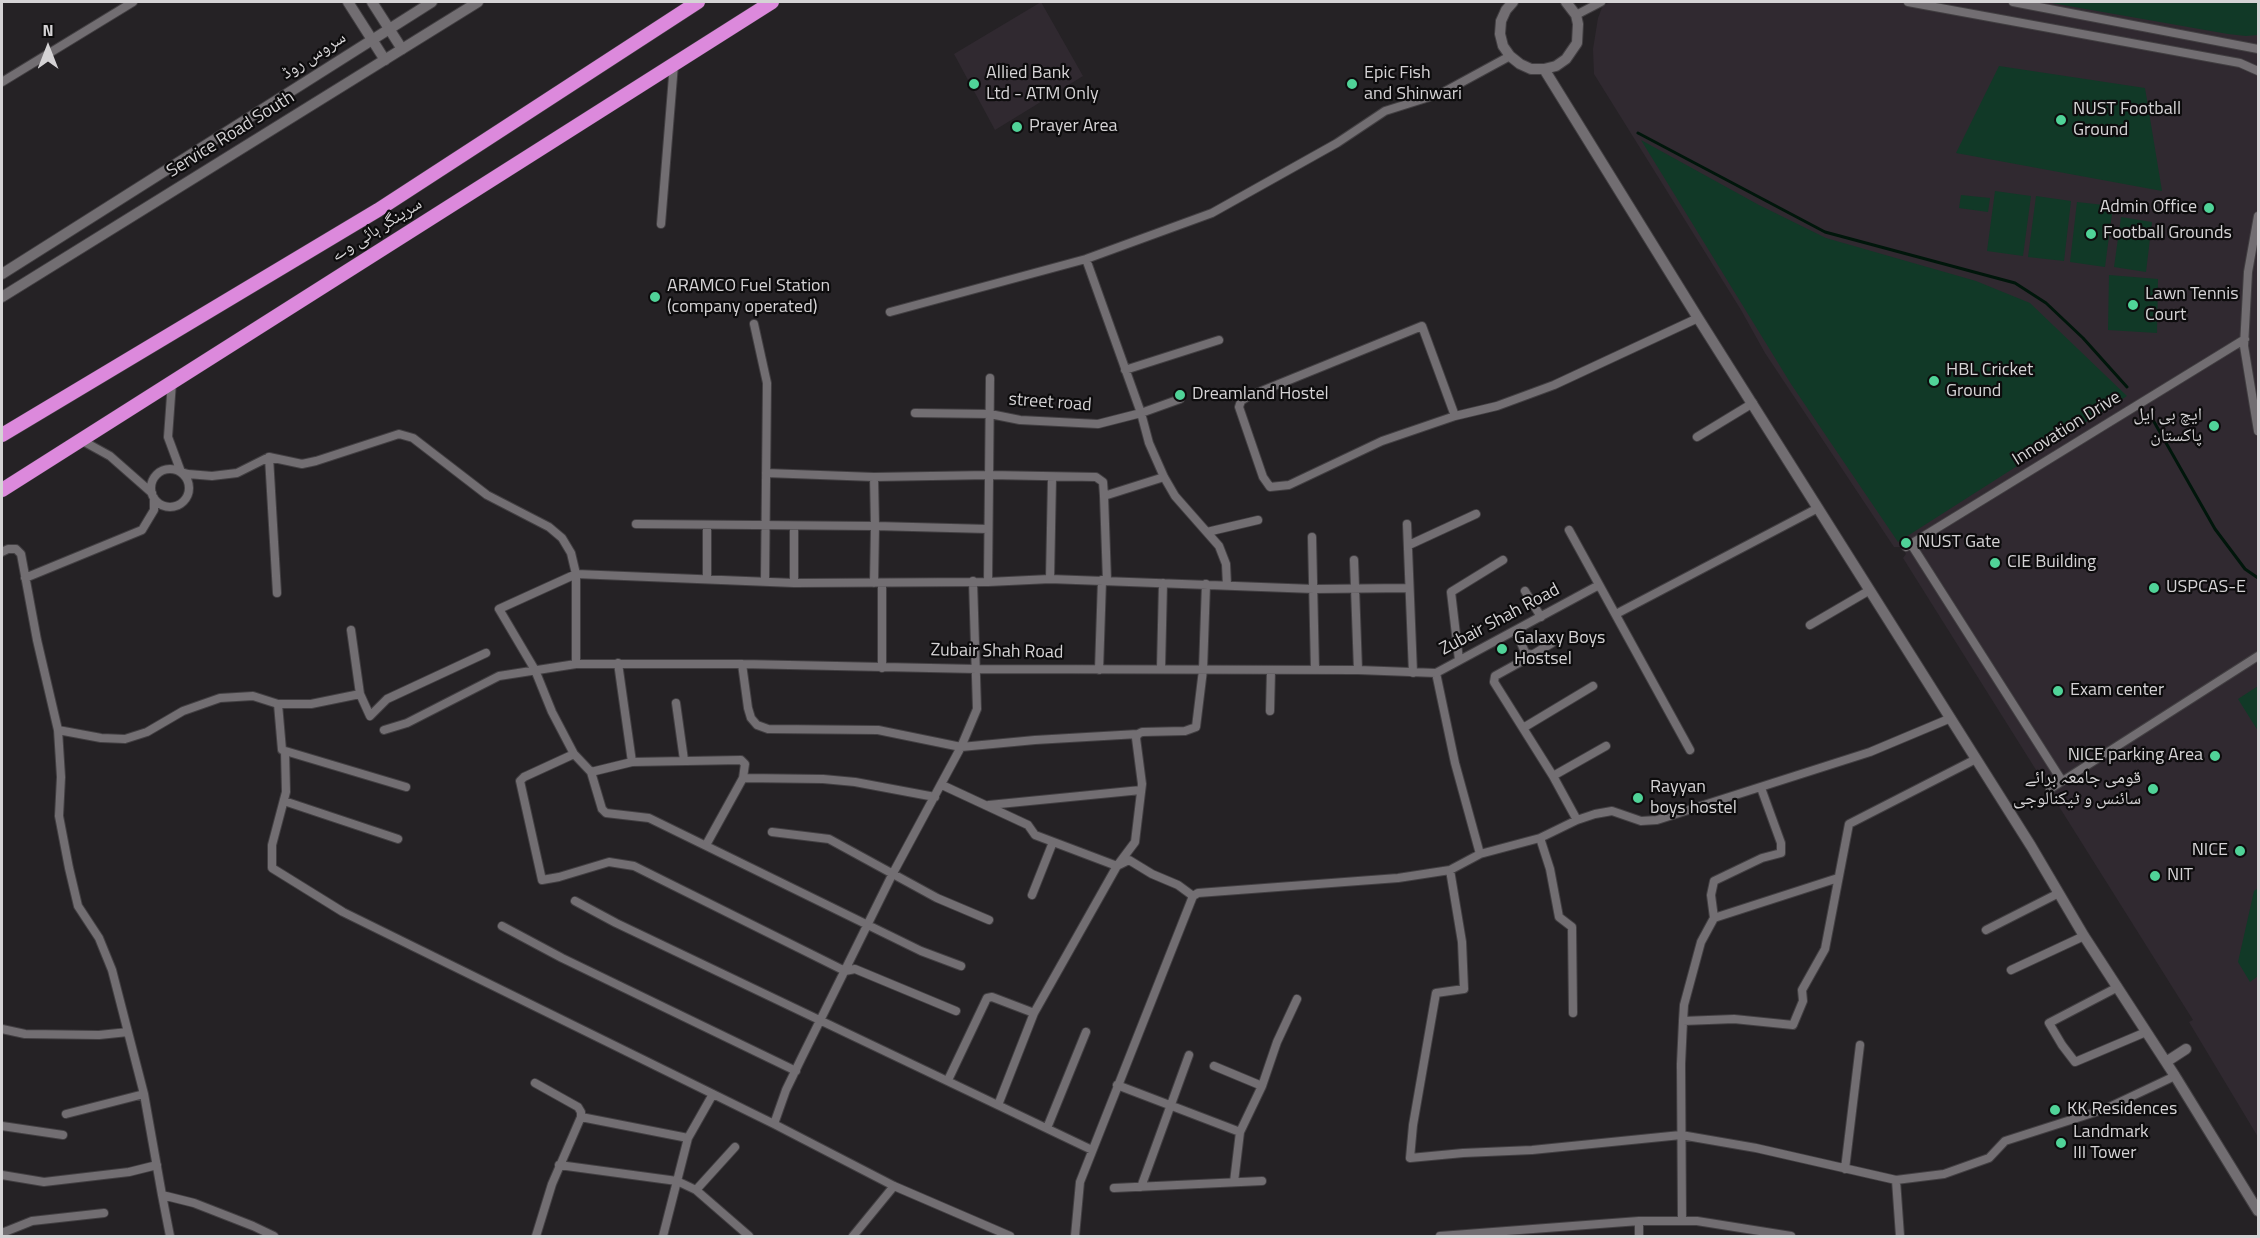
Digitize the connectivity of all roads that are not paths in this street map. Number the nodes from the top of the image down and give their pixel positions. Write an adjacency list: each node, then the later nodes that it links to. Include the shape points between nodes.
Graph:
1 (348, 2): 15 (main road)
2 (372, 2): 14 (main road)
3 (432, 2): 14 (main road, سروس روڈ)
4 (478, 2): 16 (main road, Service Road South)
5 (698, 2): 44 (highway, سرینگر ہائی وے, via 378,210)
6 (772, 2): 20 (highway, سرینگر ہائی وے)
7 (1566, 2): 13 (main road)
8 (1601, 2): 13 (street)
9 (1914, 2): 22 (street, via 2240,63)
10 (2013, 2): 17 (street)
11 (129, 3): 23 (street)
12 (1506, 4): 18 (main road, via 1500,34)
13 (1576, 15): 21 (main road, via 1579,34 1572,52 1556,66)
14 (388, 28): 15 (main road, سروس روڈ); 16 (main road)
15 (372, 38): 19 (main road); 27 (main road, سروس روڈ)
16 (402, 49): 19 (main road, Service Road South)
17 (2259, 49)
18 (1510, 56): 21 (main road, via 1532,69); 26 (street, via 1442,93 1385,111 1327,149 1212,213)
19 (385, 60): 28 (main road, Service Road South)
20 (674, 63): 25 (street); 36 (highway, سرینگر ہائی وے)
21 (1544, 69): 30 (main road)
22 (2259, 71)
23 (2, 82)
24 (2259, 216): 32 (street, via 2248,272)
25 (661, 224)
26 (1086, 259): 29 (street); 34 (street)
27 (2, 274)
28 (2, 297)
29 (890, 312)
30 (1698, 318): 38 (main road); 42 (street, via 1554,385 1497,406)
31 (754, 324): 49 (street, via 767,383)
32 (2245, 339): 43 (street); 139 (street, Innovation Drive, via 1908,545)
33 (1219, 340): 34 (street)
34 (1125, 370): 40 (street)
35 (990, 378): 41 (street)
36 (172, 381): 46 (highway, سرینگر ہائی وے); 48 (street, via 168,437)
37 (1180, 399): 40 (street, street road)
38 (1753, 403): 45 (street); 57 (main road)
39 (915, 413): 41 (street, street road)
40 (1141, 413): 41 (street, street road, via 1098,424 1020,420); 52 (street)
41 (990, 414): 50 (street)
42 (1455, 416): 42 (street, via 1422,326 1247,397 1239,407 1270,487 1289,485 1382,441)
43 (2259, 431)
44 (2, 435)
45 (1697, 437)
46 (81, 440): 54 (highway, سرینگر ہائی وے); 55 (street, via 110,456)
47 (269, 457): 48 (street, via 237,473 212,476); 74 (street, via 302,464 399,434 413,438 487,495 555,532 571,553); 93 (street)
48 (181, 472): 55 (street, via 163,470 152,484); 55 (street, via 189,486 184,501 168,506 160,504)
49 (766, 473): 51 (street); 63 (street)
50 (989, 475): 51 (street); 53 (street); 66 (street)
51 (874, 477): 65 (street)
52 (1164, 477): 56 (street); 68 (street, via 1175,496)
53 (1052, 478): 56 (street, via 1100,479); 77 (street)
54 (2, 490)
55 (153, 495): 75 (street, via 154,510 142,530)
56 (1104, 496): 78 (street)
57 (1818, 508): 91 (main road); 94 (street)
58 (1476, 514): 70 (street)
59 (1258, 520): 68 (street)
60 (636, 524): 62 (street)
61 (1407, 524): 70 (street)
62 (707, 525): 63 (street); 76 (street)
63 (766, 526): 64 (street); 79 (street)
64 (794, 526): 65 (street); 82 (street)
65 (875, 526): 66 (street); 83 (street)
66 (988, 529): 81 (street)
67 (1569, 530): 87 (street)
68 (1207, 532): 86 (street, via 1219,546 1226,564)
69 (1312, 537): 89 (street)
70 (1409, 545): 88 (street)
71 (2, 552): 75 (street, via 16,549 21,554)
72 (1354, 560): 90 (street)
73 (1503, 560): 103 (street, via 1451,592)
74 (576, 574): 76 (street); 105 (street); 110 (street, via 499,609)
75 (25, 578): 125 (street)
76 (707, 579): 79 (street)
77 (1050, 579): 78 (street); 81 (street)
78 (1104, 580): 84 (street); 111 (street)
79 (765, 581): 82 (street)
80 (973, 581): 81 (street); 83 (street); 109 (street)
81 (988, 582)
82 (794, 583): 83 (street)
83 (878, 583): 107 (street)
84 (1163, 583): 85 (street); 108 (street)
85 (1206, 584): 86 (street); 112 (street)
86 (1227, 585): 89 (street)
87 (1599, 585): 94 (street); 95 (street, Zubair Shah Road)
88 (1408, 588): 90 (street); 116 (street)
89 (1314, 589): 90 (street); 114 (street)
90 (1355, 590): 115 (street)
91 (1870, 590): 96 (street); 123 (main road)
92 (1525, 591): 95 (street)
93 (277, 592)
94 (1616, 614): 130 (street)
95 (1541, 617): 98 (street, Zubair Shah Road)
96 (1809, 625)
97 (351, 630): 119 (street)
98 (1516, 631): 101 (street); 103 (street, Zubair Shah Road)
99 (1552, 643): 101 (street, via 1532,655)
100 (486, 653): 119 (street, via 387,699 370,716)
101 (1526, 653): 124 (street, via 1524,660 1495,676 1494,681)
102 (2259, 656): 139 (street)
103 (1459, 660): 117 (street, Zubair Shah Road)
104 (618, 663): 105 (street, Zubair Shah Road); 106 (street, Zubair Shah Road); 135 (street)
105 (576, 664): 110 (street, Zubair Shah Road)
106 (742, 664): 107 (street, Zubair Shah Road); 129 (street, via 747,708 757,725 768,729 878,730)
107 (882, 668): 109 (street, Zubair Shah Road)
108 (1161, 668): 111 (street, Zubair Shah Road); 112 (street, Zubair Shah Road)
109 (977, 669): 111 (street, Zubair Shah Road); 129 (street, via 977,709)
110 (535, 670): 126 (street, Zubair Shah Road, via 499,676 407,723); 132 (street)
111 (1099, 670)
112 (1203, 670): 113 (street, Zubair Shah Road); 127 (street, via 1196,727)
113 (1271, 670): 114 (street, Zubair Shah Road); 122 (street)
114 (1315, 670): 115 (street, Zubair Shah Road)
115 (1358, 670): 116 (street, Zubair Shah Road)
116 (1413, 673): 117 (street, Zubair Shah Road)
117 (1436, 674): 154 (street)
118 (1593, 686): 124 (street)
119 (360, 694): 121 (street, via 311,704)
120 (676, 703): 134 (street)
121 (278, 704): 125 (street, via 253,696 220,698 125,739); 131 (street, via 280,747)
122 (1270, 711)
123 (1951, 718): 133 (main road); 142 (street, via 1870,752)
124 (1522, 728): 137 (street)
125 (58, 730): 180 (street, via 59,816 69,868 78,906 99,938 112,970)
126 (384, 730)
127 (1138, 734): 129 (street); 144 (street)
128 (1606, 746): 137 (street)
129 (961, 747): 140 (street)
130 (1690, 750)
131 (285, 751): 141 (street); 146 (street)
132 (574, 754): 136 (street); 171 (street, via 520,782 542,880 609,862 634,866)
133 (1976, 759): 158 (street, via 1849,824); 159 (main road)
134 (684, 760): 135 (street); 138 (street, via 741,760 746,764)
135 (632, 762): 136 (street)
136 (591, 772): 153 (street, via 606,813 649,818)
137 (1553, 776): 148 (street)
138 (743, 778): 145 (street, via 855,782); 153 (street)
139 (2062, 780): 143 (street)
140 (942, 785): 145 (street); 147 (street)
141 (406, 787)
142 (1761, 788): 148 (street, via 1657,820 1641,821 1612,811); 163 (street, via 1781,853 1714,881)
143 (2050, 789)
144 (1141, 790): 147 (street); 155 (street, via 1135,842)
145 (934, 797): 157 (street)
146 (284, 801): 151 (street); 195 (street, via 272,844 272,868 343,912)
147 (988, 806): 152 (street)
148 (1577, 820): 150 (street)
149 (772, 832): 157 (street, via 829,839)
150 (1539, 838): 154 (street); 176 (street, via 1550,869 1559,917 1572,927)
151 (398, 839)
152 (1053, 842): 155 (street); 160 (street)
153 (706, 846): 165 (street)
154 (1480, 854): 156 (street)
155 (1117, 866): 161 (street, via 1129,860); 175 (street)
156 (1450, 870): 161 (street); 205 (street, via 1462,942 1464,989 1437,993 1410,1158)
157 (892, 874): 164 (street); 165 (street)
158 (1839, 878): 163 (street); 178 (street, via 1825,949 1802,990 1803,1001 1793,1025 1734,1019)
159 (2059, 893): 167 (street); 168 (main road)
160 (1032, 895)
161 (1193, 896): 192 (street)
162 (575, 902): 177 (street)
163 (1714, 918): 178 (street, via 1701,942)
164 (989, 920)
165 (869, 924): 169 (street); 171 (street)
166 (502, 926): 188 (street)
167 (1986, 930)
168 (2084, 936): 170 (street); 172 (main road)
169 (961, 966)
170 (2011, 970)
171 (845, 971): 174 (street, via 855,969); 177 (street)
172 (2118, 987): 182 (main road); 182 (street, via 2049,1023 2057,1038 2075,1062)
173 (1297, 999): 193 (street)
174 (956, 1011)
175 (1034, 1013): 190 (street, via 987,998); 196 (street)
176 (1573, 1014)
177 (820, 1021): 188 (street); 190 (street)
178 (1683, 1021): 205 (street)
179 (2, 1029): 180 (street, via 25,1034)
180 (128, 1032): 194 (street)
181 (1086, 1032): 202 (street)
182 (2146, 1032): 186 (main road)
183 (1860, 1045): 211 (street)
184 (2186, 1049): 186 (main road)
185 (1189, 1055): 197 (street)
186 (2166, 1062): 189 (main road)
187 (1214, 1066): 193 (street)
188 (796, 1071): 200 (street)
189 (2175, 1076): 213 (street, via 2104,1109 2005,1141 1989,1158 1944,1174); 222 (main road)
190 (948, 1080): 196 (street)
191 (535, 1083): 199 (street, via 578,1107)
192 (1117, 1085): 197 (street); 208 (street)
193 (1262, 1086): 203 (street)
194 (144, 1094): 198 (street); 209 (street)
195 (713, 1094): 200 (street); 206 (street)
196 (998, 1105): 202 (street)
197 (1171, 1106): 203 (street); 218 (street)
198 (66, 1114)
199 (581, 1117): 206 (street); 210 (street)
200 (774, 1124): 217 (street)
201 (2, 1125): 204 (street)
202 (1047, 1128): 208 (street)
203 (1240, 1132): 216 (street)
204 (63, 1135)
205 (1681, 1135): 211 (street); 225 (street)
206 (688, 1138): 214 (street)
207 (735, 1146): 220 (street)
208 (1092, 1150): 234 (street, via 1080,1182)
209 (157, 1165): 212 (street, via 44,1182); 221 (street)
210 (559, 1165): 214 (street); 229 (street)
211 (1845, 1169): 213 (street)
212 (2, 1175)
213 (1896, 1180): 238 (street)
214 (677, 1181): 220 (street); 230 (street)
215 (1262, 1181): 216 (street)
216 (1234, 1182): 218 (street)
217 (894, 1186): 232 (street); 233 (street)
218 (1142, 1186): 219 (street)
219 (1113, 1188)
220 (696, 1190): 231 (street)
221 (162, 1195): 227 (street); 228 (street, via 194,1203)
222 (2259, 1211)
223 (104, 1213): 226 (street, via 32,1221)
224 (1639, 1221): 225 (street); 235 (street); 236 (street)
225 (1682, 1221): 237 (street)
226 (2, 1233)
227 (170, 1236)
228 (274, 1236)
229 (536, 1236)
230 (663, 1236)
231 (749, 1236)
232 (854, 1236)
233 (1010, 1236)
234 (1075, 1236)
235 (1440, 1236)
236 (1639, 1236)
237 (1791, 1236)
238 (1900, 1236)

